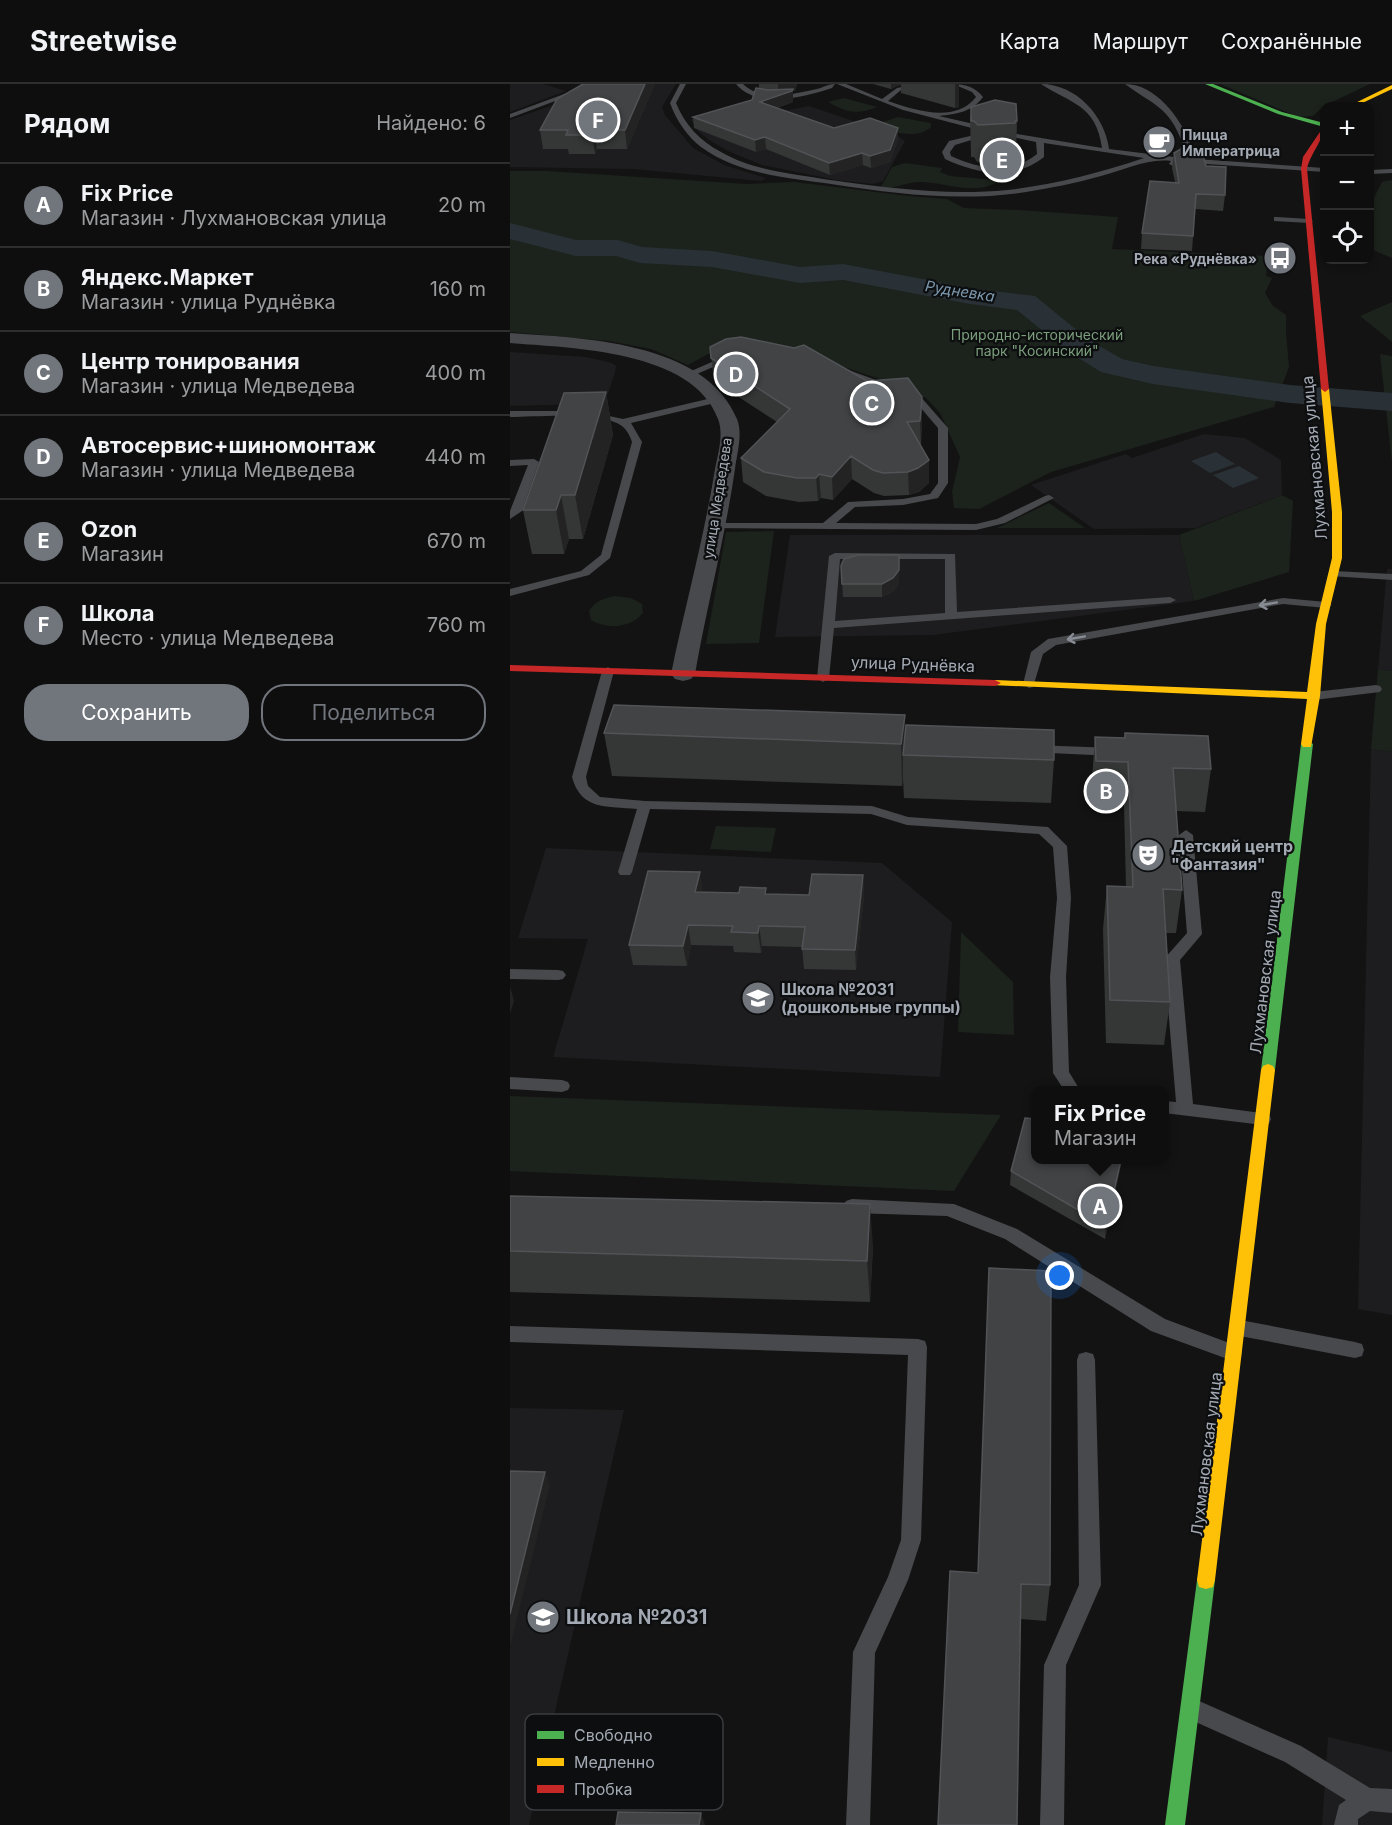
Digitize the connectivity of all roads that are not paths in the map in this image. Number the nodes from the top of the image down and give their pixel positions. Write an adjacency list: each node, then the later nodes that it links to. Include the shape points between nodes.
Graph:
1 (587, 84): 15 (lane, via 532,111)
2 (683, 84): 23 (lane, via 673,103 677,115 704,145 731,160 784,176 882,190 980,194 1054,185)
3 (739, 84): 4 (lane, via 765,96 794,96)
4 (832, 84)
5 (840, 84): 12 (lane)
6 (914, 84): 12 (lane)
7 (956, 84): 16 (lane, via 980,97 971,108)
8 (1044, 84): 22 (lane, via 1082,101 1097,119)
9 (1128, 84): 25 (lane, via 1163,105 1180,123 1186,144)
10 (1208, 84): 14 (street)
11 (1392, 87): 13 (street)
12 (883, 101): 16 (lane)
13 (1360, 102)
14 (1250, 104): 17 (street); 18 (street)
15 (510, 116)
16 (928, 116): 19 (lane)
17 (1276, 125)
18 (1320, 125)
19 (994, 132): 21 (lane); 21 (lane, via 952,144 946,152 948,157 978,169 1024,167 1041,155)
20 (1320, 132): 24 (street)
21 (1040, 142): 22 (lane)
22 (1106, 152): 23 (lane)
23 (1151, 158): 25 (lane)
24 (1303, 159): 25 (lane); 26 (lane); 30 (street, Лухмановская улица)
25 (1175, 163)
26 (1320, 168)
27 (1392, 171): 28 (lane)
28 (1374, 172)
29 (1277, 219): 30 (lane)
30 (1309, 221): 43 (street, Лухмановская улица, via 1338,534)
31 (510, 338): 34 (street, улица Медведева, via 625,352)
32 (742, 355): 34 (lane, via 726,357)
33 (825, 366): 42 (lane, via 916,398 943,428 943,483 934,496 852,504)
34 (687, 375): 35 (street, улица Медведева)
35 (716, 400): 37 (lane); 41 (street, улица Медведева, via 728,420 728,442)
36 (510, 414): 37 (lane, via 579,415)
37 (622, 422): 45 (lane, via 637,442 606,556 585,573)
38 (510, 463): 40 (lane, via 534,462 517,511)
39 (1049, 498): 42 (lane, via 1001,522 976,527)
40 (510, 516)
41 (716, 526): 42 (lane); 52 (street, улица Медведева)
42 (826, 526)
43 (1334, 574): 44 (lane); 47 (street, Лухмановская улица)
44 (1392, 577)
45 (510, 593)
46 (1170, 600): 48 (lane)
47 (1326, 605): 54 (lane, one-way to 54, via 1283,602 1052,642 1037,652); 56 (street, Лухмановская улица)
48 (951, 616): 49 (lane); 49 (lane, via 951,556 835,556)
49 (827, 625): 53 (lane)
50 (510, 668): 51 (street, улица Руднёвка)
51 (608, 672): 52 (street, улица Руднёвка); 59 (lane, via 599,731 579,777 582,788 596,801)
52 (683, 674): 53 (street, улица Руднёвка)
53 (823, 678): 54 (street, улица Руднёвка)
54 (1029, 684): 56 (street, улица Руднёвка)
55 (1376, 689): 56 (lane)
56 (1314, 696): 69 (street, Лухмановская улица)
57 (1019, 748): 58 (lane)
58 (1131, 752)
59 (645, 805): 61 (lane); 66 (lane, via 872,810 907,821 1043,830 1060,846 1064,898 1058,977 1061,1073)
60 (1186, 835): 68 (lane, via 1195,934 1172,959)
61 (625, 872)
62 (510, 974): 63 (lane)
63 (558, 975)
64 (510, 1083): 65 (lane)
65 (562, 1086)
66 (1069, 1086)
67 (1169, 1107): 68 (lane)
68 (1185, 1108): 69 (lane)
69 (1263, 1120): 71 (street, Лухмановская улица)
70 (829, 1206): 74 (lane, via 948,1209 1011,1234 1158,1325)
71 (1238, 1328): 73 (lane); 74 (street, Лухмановская улица)
72 (510, 1334): 79 (lane, via 918,1347 911,1540 898,1580 864,1652)
73 (1355, 1350)
74 (1235, 1354): 76 (street, Лухмановская улица)
75 (1086, 1360): 80 (lane, via 1090,1585 1055,1665)
76 (1190, 1708): 77 (lane, via 1293,1754); 81 (street, Лухмановская улица)
77 (1367, 1799): 78 (lane); 82 (lane, via 1347,1813)
78 (1392, 1801)
79 (858, 1825)
80 (1052, 1825)
81 (1175, 1825)
82 (1346, 1825)

